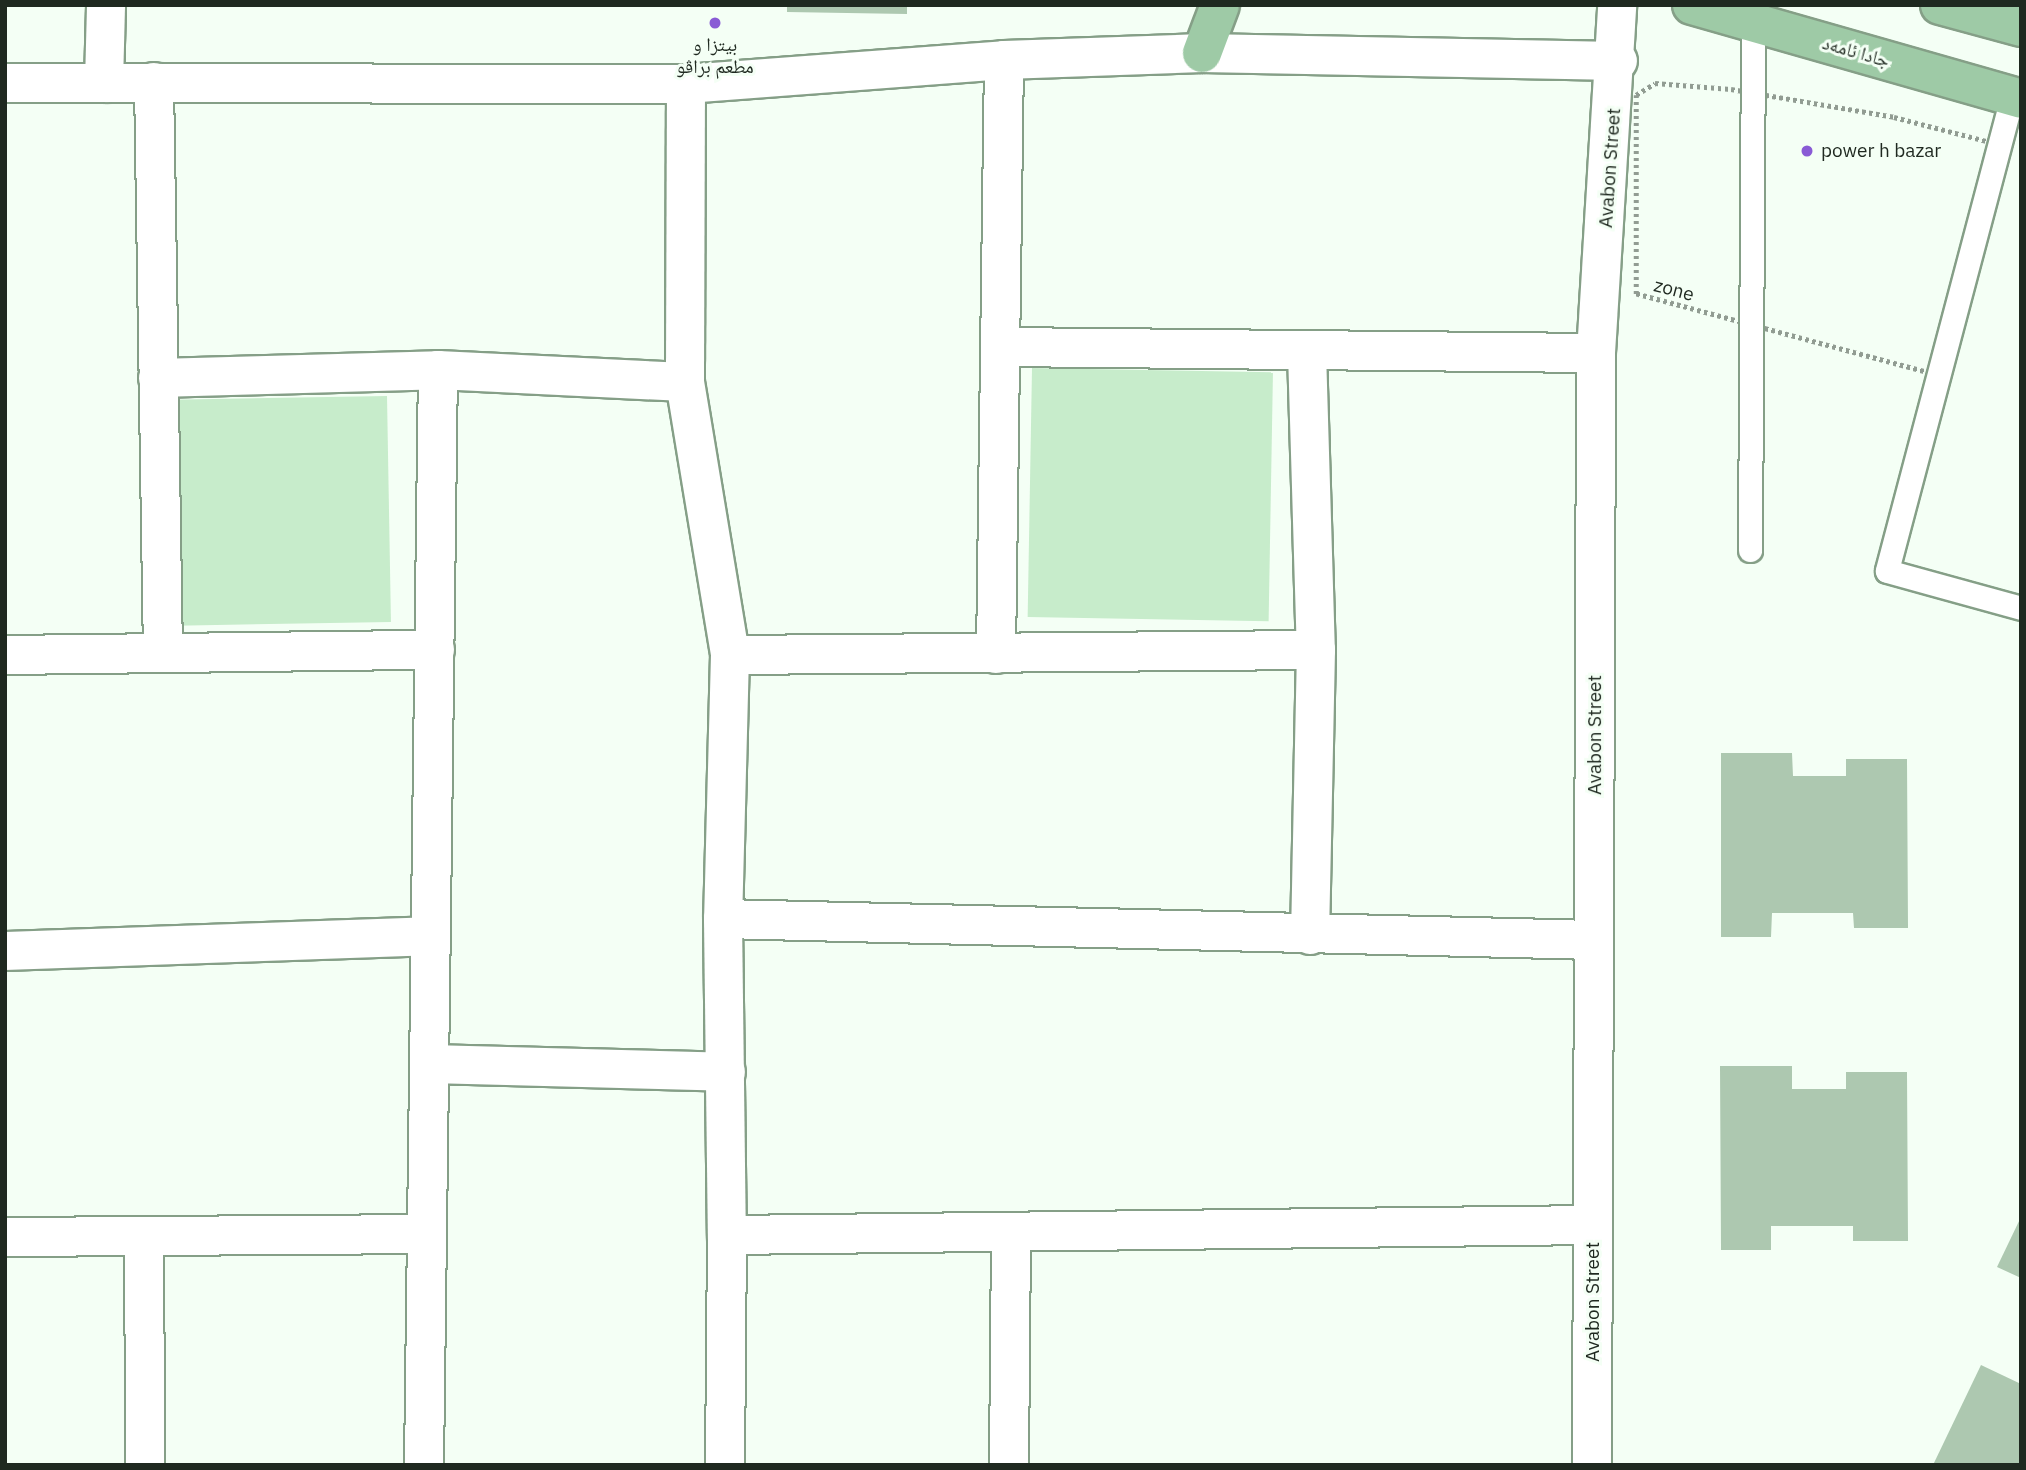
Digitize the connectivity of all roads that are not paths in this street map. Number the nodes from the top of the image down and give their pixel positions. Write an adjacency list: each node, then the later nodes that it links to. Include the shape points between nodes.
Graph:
1 (106, 5): 13 (street)
2 (1220, 5): 8 (main road)
3 (1617, 5): 10 (street, Avabon Street)
4 (1692, 5): 6 (main road, جادا ئامەد)
5 (1940, 5): 7 (main road)
6 (1753, 23): 15 (main road, جادا ئامەد); 22 (lane)
7 (2021, 27)
8 (1202, 53): 9 (street); 10 (street)
9 (1004, 60): 14 (street); 16 (street)
10 (1618, 61): 18 (street, Avabon Street)
11 (154, 82): 13 (street); 14 (street); 20 (street)
12 (5, 83): 13 (street)
13 (104, 83)
14 (686, 84): 21 (street)
15 (2016, 98): 23 (lane, via 1887,571)
16 (1001, 347): 17 (street); 27 (street)
17 (1307, 352): 18 (street); 25 (street)
18 (1596, 353): 33 (street, Avabon Street)
19 (438, 370): 20 (street); 21 (street); 24 (street)
20 (158, 378): 26 (street)
21 (685, 382): 29 (street)
22 (1750, 550)
23 (2021, 608)
24 (435, 650): 26 (street); 32 (street)
25 (1316, 650): 27 (street); 31 (street)
26 (163, 652): 28 (street)
27 (996, 654): 29 (street)
28 (5, 655)
29 (730, 655): 30 (street)
30 (723, 919): 31 (street); 36 (street)
31 (1310, 935): 33 (street)
32 (431, 936): 34 (street); 35 (street)
33 (1594, 940): 37 (street, Avabon Street)
34 (5, 951)
35 (430, 1064): 36 (street); 39 (street)
36 (726, 1072): 41 (street)
37 (1593, 1225): 38 (street); 47 (street, Avabon Street)
38 (1010, 1232): 41 (street); 46 (street)
39 (427, 1234): 40 (street); 44 (street)
40 (144, 1236): 42 (street); 43 (street)
41 (727, 1236): 45 (street)
42 (5, 1237)
43 (145, 1465)
44 (425, 1465)
45 (725, 1465)
46 (1009, 1465)
47 (1592, 1465)

